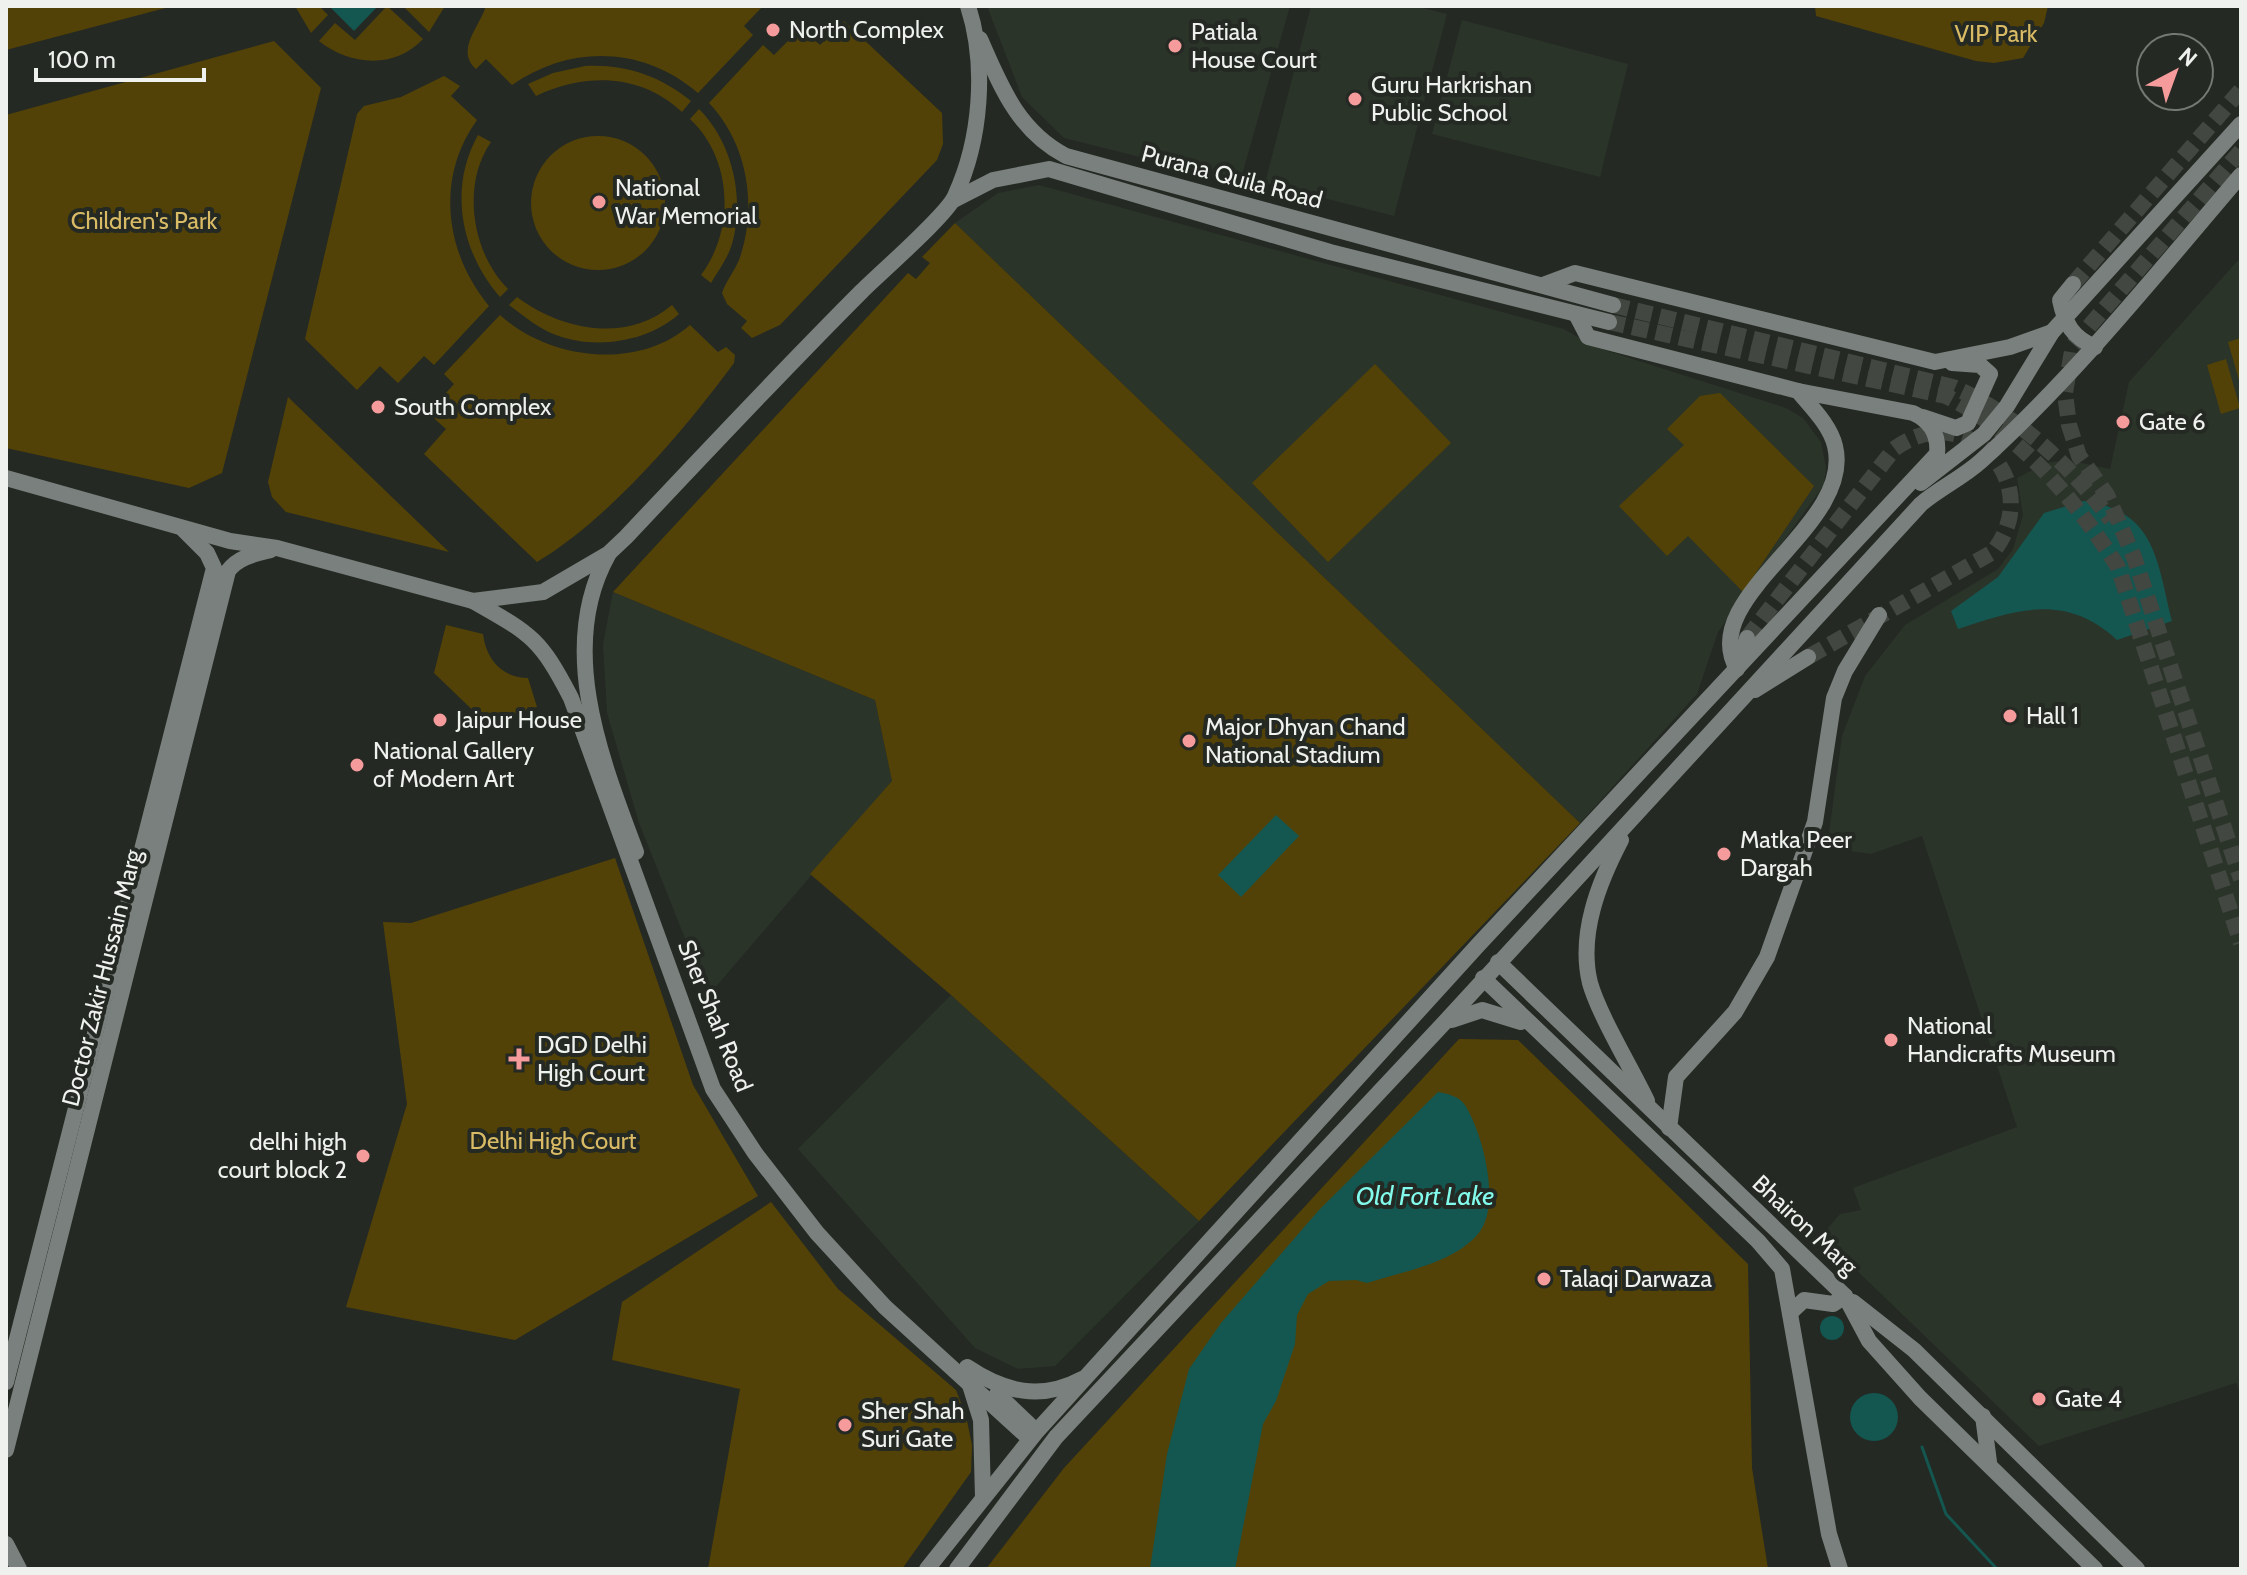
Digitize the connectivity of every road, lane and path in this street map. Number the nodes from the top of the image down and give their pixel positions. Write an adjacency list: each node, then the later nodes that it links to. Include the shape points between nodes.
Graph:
1 (968, 6): 2 (main road)
2 (975, 27): 4 (main road, Purana Quila Road); 6 (main road, via 978,109 971,155)
3 (2241, 124): 10 (main road)
4 (1032, 154): 6 (main road, Purana Quila Road); 8 (main road, Purana Quila Road, via 1066,156); 9 (main road, Purana Quila Road, via 1049,169 1330,252)
5 (2241, 175): 12 (main road)
6 (954, 200): 20 (main road)
7 (2073, 284): 10 (main road, via 2060,300)
8 (1543, 285): 9 (main road, Purana Quila Road, via 1582,296 1611,314); 13 (main road, via 1575,273)
9 (1576, 314): 14 (main road, via 1588,337)
10 (2064, 319): 11 (main road); 12 (main road, via 2075,336)
11 (2052, 332): 13 (main road, via 2010,347); 17 (main road, via 1984,434)
12 (2095, 347): 26 (main road, via 1980,462 1921,504)
13 (1935, 362): 15 (main road, via 1980,365 1990,379 1962,428)
14 (1798, 391): 15 (main road); 25 (main road, via 1820,416 1835,445 1836,469 1826,496 1732,621 1732,660)
15 (1913, 413): 17 (main road, via 1935,432 1937,454)
16 (6, 478): 18 (main road)
17 (1896, 500): 25 (main road)
18 (180, 527): 19 (main road); 40 (main road, Doctor Zakir Hussain Marg, via 207,553 214,568)
19 (277, 548): 21 (main road); 43 (main road, Doctor Zakir Hussain Marg, via 247,557 228,571)
20 (608, 554): 21 (main road, via 543,592); 39 (main road, Sher Shah Road, via 595,577 584,636 586,691 633,844 723,1084 827,1229)
21 (473, 601): 39 (main road, Sher Shah Road, via 528,632 571,698 713,1089 817,1233 885,1307)
22 (1879, 615): 33 (main road, via 1834,698 1815,822 1767,957 1735,1012 1682,1066)
23 (1747, 638): 25 (main road)
24 (1808, 657): 26 (main road)
25 (1737, 669): 38 (main road, via 1479,944)
26 (1737, 702): 27 (main road)
27 (1626, 827): 28 (main road); 32 (main road, via 1605,871 1587,952 1591,984)
28 (1498, 962): 29 (main road); 32 (main road, Bhairon Marg)
29 (1483, 978): 30 (main road); 31 (main road, Bhairon Marg)
30 (1444, 1023): 31 (main road, via 1482,1010); 49 (main road, via 1056,1437)
31 (1533, 1027): 35 (main road, Bhairon Marg)
32 (1653, 1113): 33 (main road, Bhairon Marg)
33 (1669, 1128): 34 (main road, Bhairon Marg)
34 (1796, 1251): 35 (main road, via 1798,1269); 36 (main road, Bhairon Marg)
35 (1782, 1269): 37 (main road, Bhairon Marg)
36 (1847, 1298): 37 (main road, via 1833,1304 1804,1300); 41 (main road, via 1914,1350); 44 (main road, Bhairon Marg, via 1869,1341)
37 (1790, 1313): 50 (main road, Bhairon Marg, via 1829,1534)
38 (1090, 1375): 39 (main road, via 1037,1393); 42 (main road)
39 (969, 1376): 42 (main road, Sher Shah Road); 45 (main road, via 981,1420)
40 (6, 1382)
41 (1983, 1416): 44 (main road); 52 (main road)
42 (1033, 1435): 45 (main road)
43 (6, 1450)
44 (1990, 1465): 51 (main road, Bhairon Marg)
45 (983, 1498): 48 (main road)
46 (6, 1544): 47 (main road)
47 (19, 1569)
48 (927, 1569)
49 (957, 1569)
50 (1840, 1569)
51 (2095, 1569)
52 (2137, 1569)

